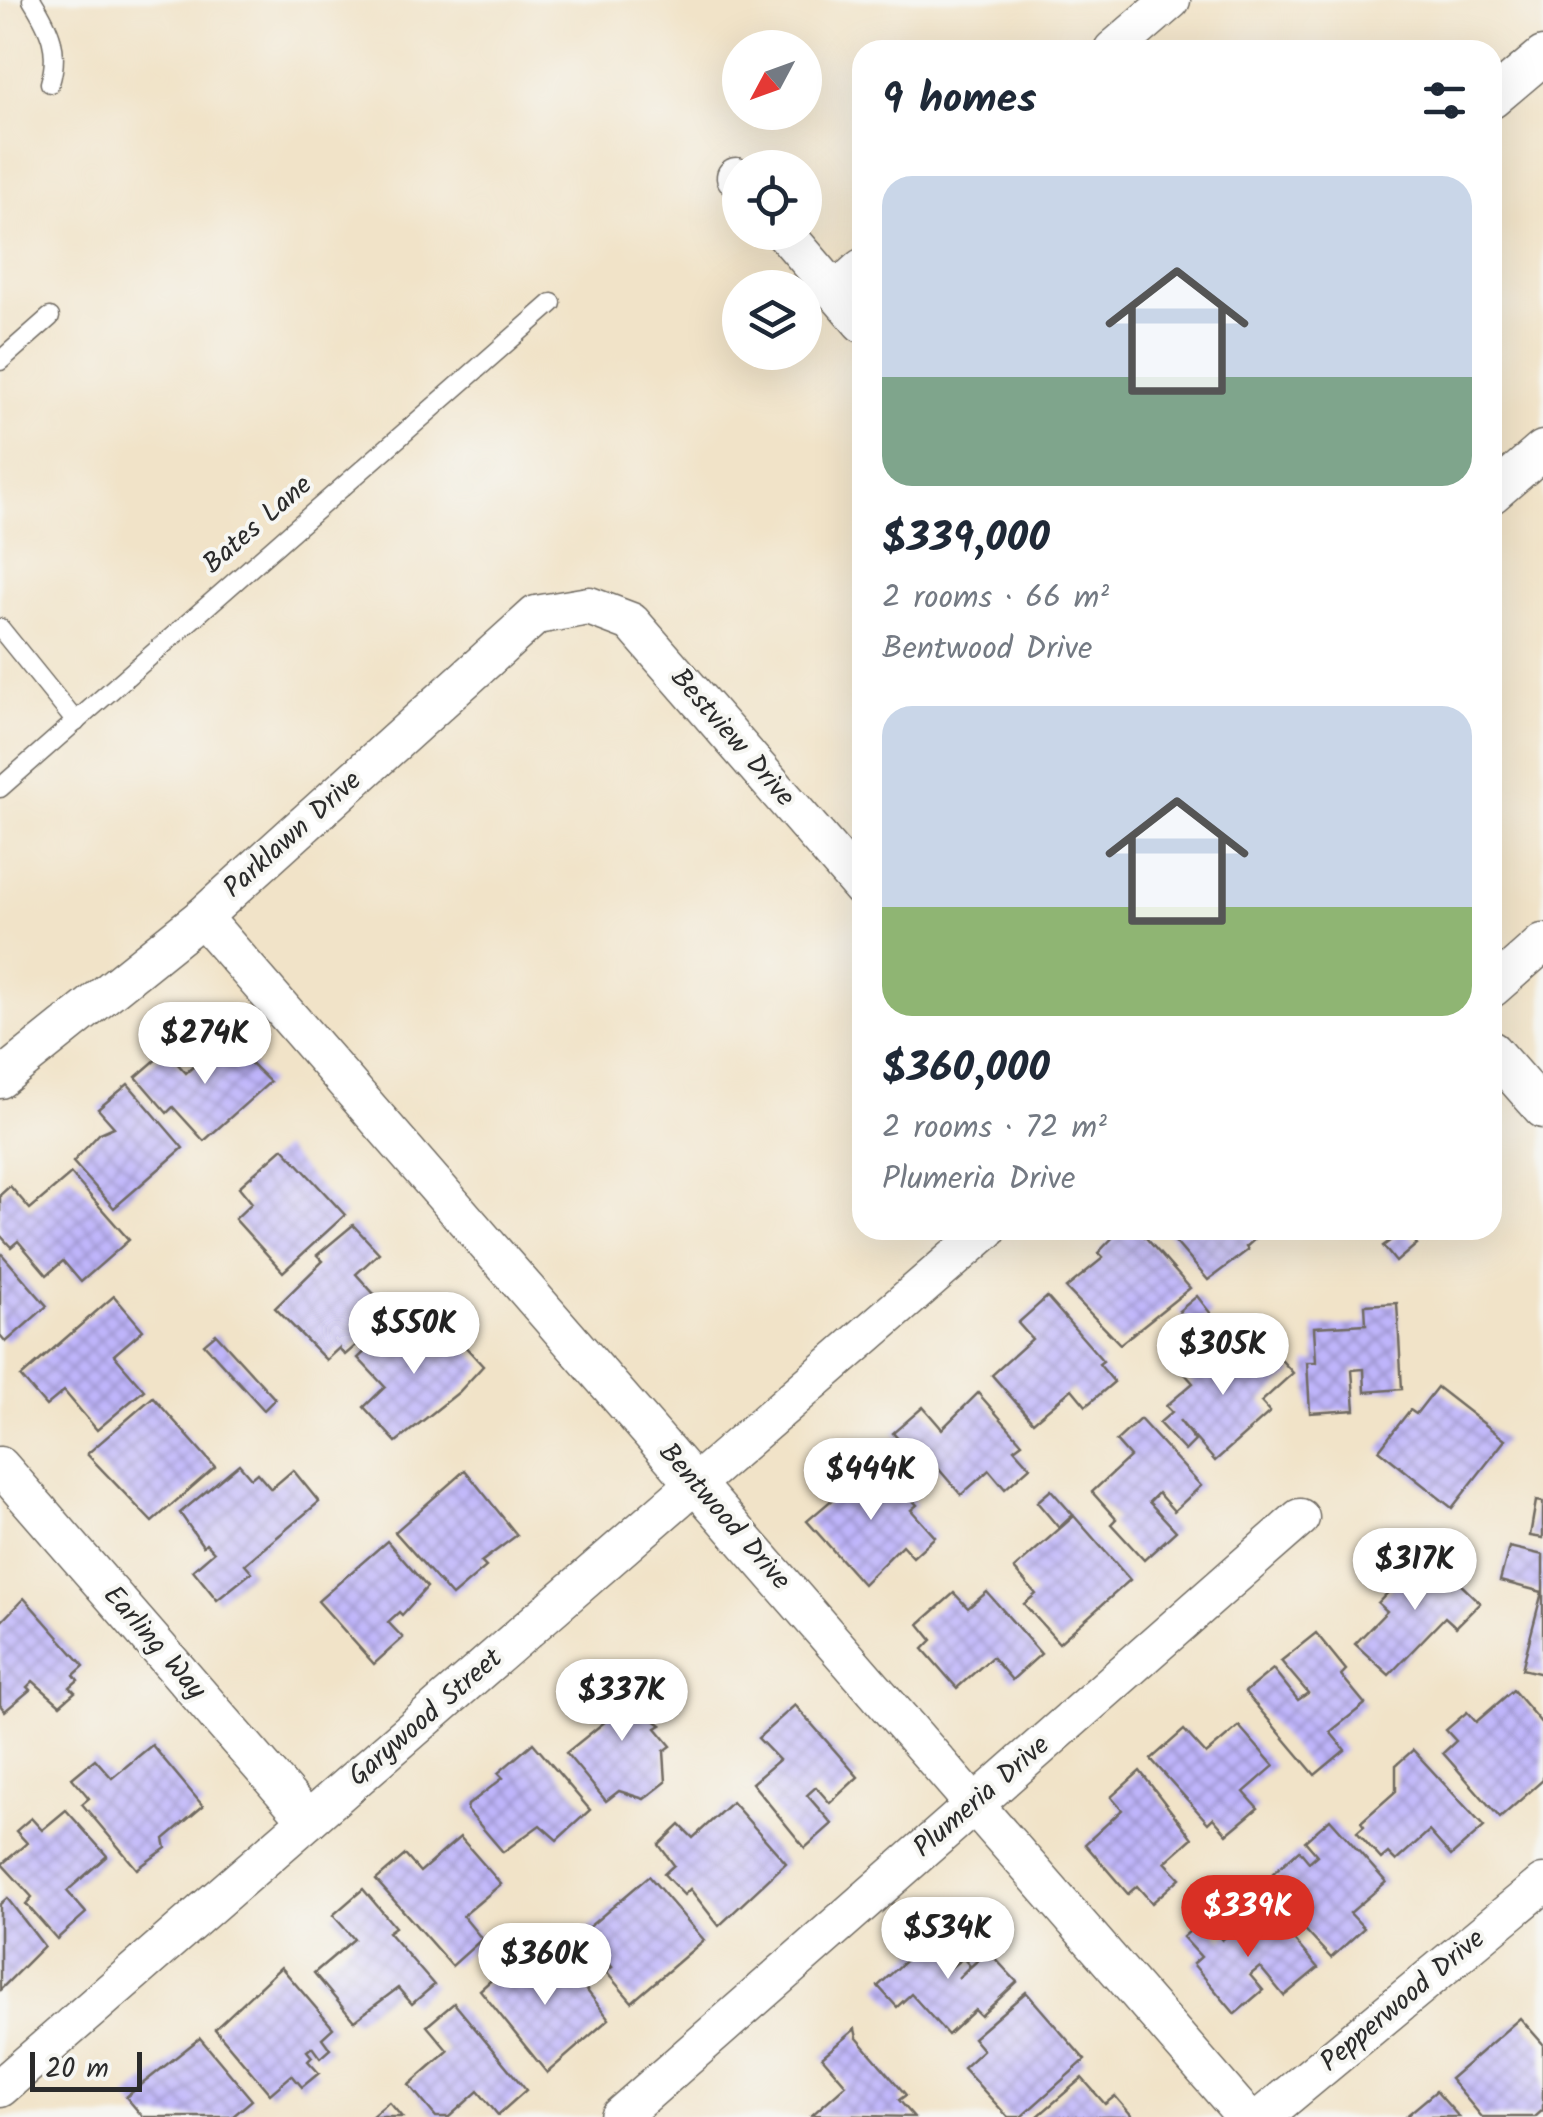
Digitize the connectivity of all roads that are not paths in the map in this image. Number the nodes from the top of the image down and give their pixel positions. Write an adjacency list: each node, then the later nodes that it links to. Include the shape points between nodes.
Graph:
1 (32, 0): 5 (lane, via 58,58)
2 (1170, 0): 3 (street)
3 (1124, 40)
4 (1543, 56): 6 (street)
5 (50, 83)
6 (1502, 91)
7 (808, 250): 8 (street)
8 (849, 280)
9 (552, 303): 16 (lane, Bates Lane)
10 (50, 318): 11 (lane)
11 (0, 361)
12 (1543, 450): 13 (street)
13 (1502, 485)
14 (588, 606): 18 (street, Bestview Drive, via 631,622); 19 (street, Parklawn Drive, via 536,615)
15 (0, 628): 16 (lane)
16 (76, 722): 17 (lane, Bates Lane)
17 (0, 788)
18 (852, 876)
19 (202, 917): 23 (street, Parklawn Drive); 27 (street, Bentwood Drive)
20 (1543, 943): 21 (street)
21 (1502, 979)
22 (1502, 1062): 24 (street)
23 (0, 1080)
24 (1543, 1109)
25 (976, 1240): 27 (street, Garywood Street)
26 (4, 1478): 30 (street, Earling Way)
27 (695, 1484): 29 (street, Bentwood Drive); 30 (street, Garywood Street)
28 (1300, 1518): 29 (street, Plumeria Drive)
29 (974, 1804): 33 (street, Plumeria Drive); 34 (street, Bentwood Drive)
30 (308, 1820): 32 (street, Garywood Street)
31 (1543, 1884): 35 (street, Pepperwood Drive)
32 (0, 2088)
33 (619, 2117)
34 (1246, 2117)
35 (1262, 2117)

